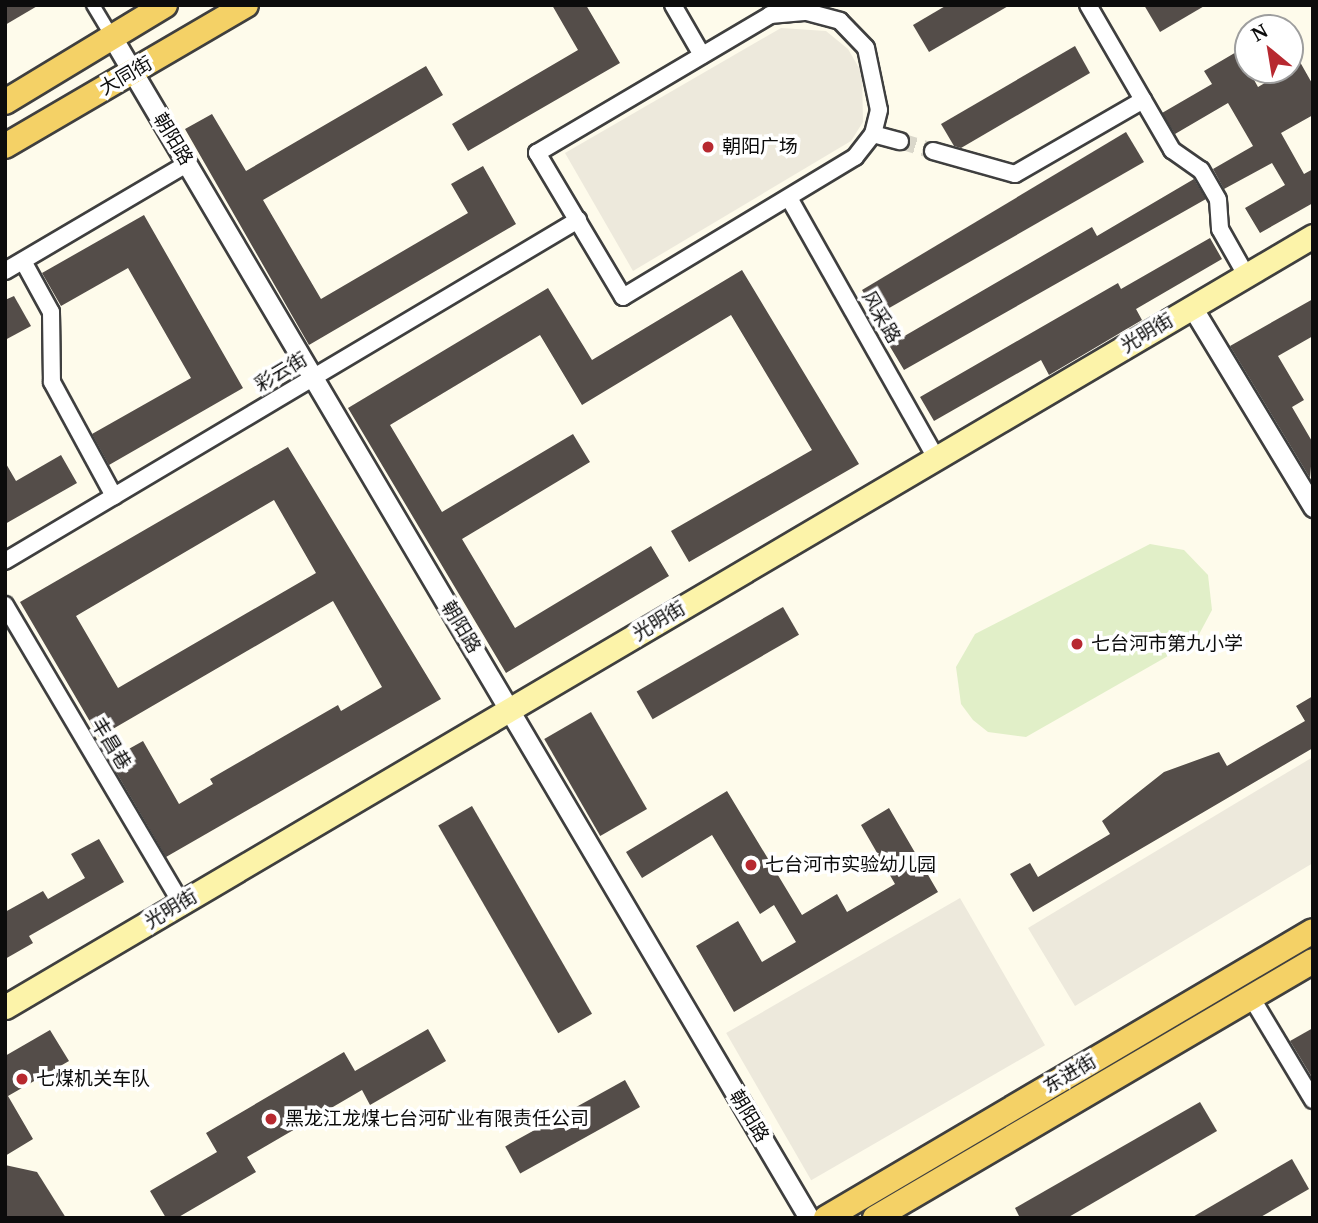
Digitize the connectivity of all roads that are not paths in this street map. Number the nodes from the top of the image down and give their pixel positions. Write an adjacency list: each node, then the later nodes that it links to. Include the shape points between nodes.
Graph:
1 (93, 5): 6 (street)
2 (165, 5): 6 (main road, 大同街)
3 (247, 5): 8 (main road, 大同街)
4 (673, 5): 7 (street)
5 (1088, 5): 9 (street)
6 (112, 37): 8 (street, 朝阳路); 10 (main road, 大同街)
7 (702, 55): 11 (street, via 770,15 807,12 840,22 866,48 876,77 879,110); 17 (street, via 537,153)
8 (134, 72): 13 (main road, 大同街); 15 (street, 朝阳路)
9 (1143, 100): 14 (street, via 1015,174); 21 (street, via 1172,149 1201,170 1218,200 1220,229)
10 (5, 102)
11 (873, 134): 12 (street); 16 (street, via 855,157)
12 (900, 141)
13 (5, 146)
14 (933, 151)
15 (188, 163): 19 (street); 23 (street, 朝阳路)
16 (789, 198): 17 (street, via 623,297); 24 (street, 风采路)
17 (578, 220): 23 (street, 彩云街)
18 (1313, 236): 21 (main road, 光明街)
19 (23, 261): 20 (street); 26 (street, via 51,312 52,382)
20 (5, 271)
21 (1246, 275): 22 (main road, 光明街)
22 (1192, 307): 24 (main road, 光明街); 25 (street)
23 (314, 377): 26 (street, 彩云街); 30 (street, 朝阳路)
24 (936, 458): 30 (main road, 光明街)
25 (1307, 487): 27 (street)
26 (114, 496): 28 (street, 彩云街)
27 (1313, 507)
28 (5, 561)
29 (5, 605): 31 (street, 丰昌巷)
30 (510, 709): 31 (main road, 光明街); 37 (street, 朝阳路)
31 (181, 903): 35 (main road, 光明街)
32 (1313, 931): 38 (main road, 东进街)
33 (1313, 961): 34 (main road, 东进街)
34 (1251, 997): 36 (street); 39 (main road, 东进街)
35 (5, 1007)
36 (1313, 1100)
37 (809, 1218)
38 (827, 1218)
39 (875, 1218)

